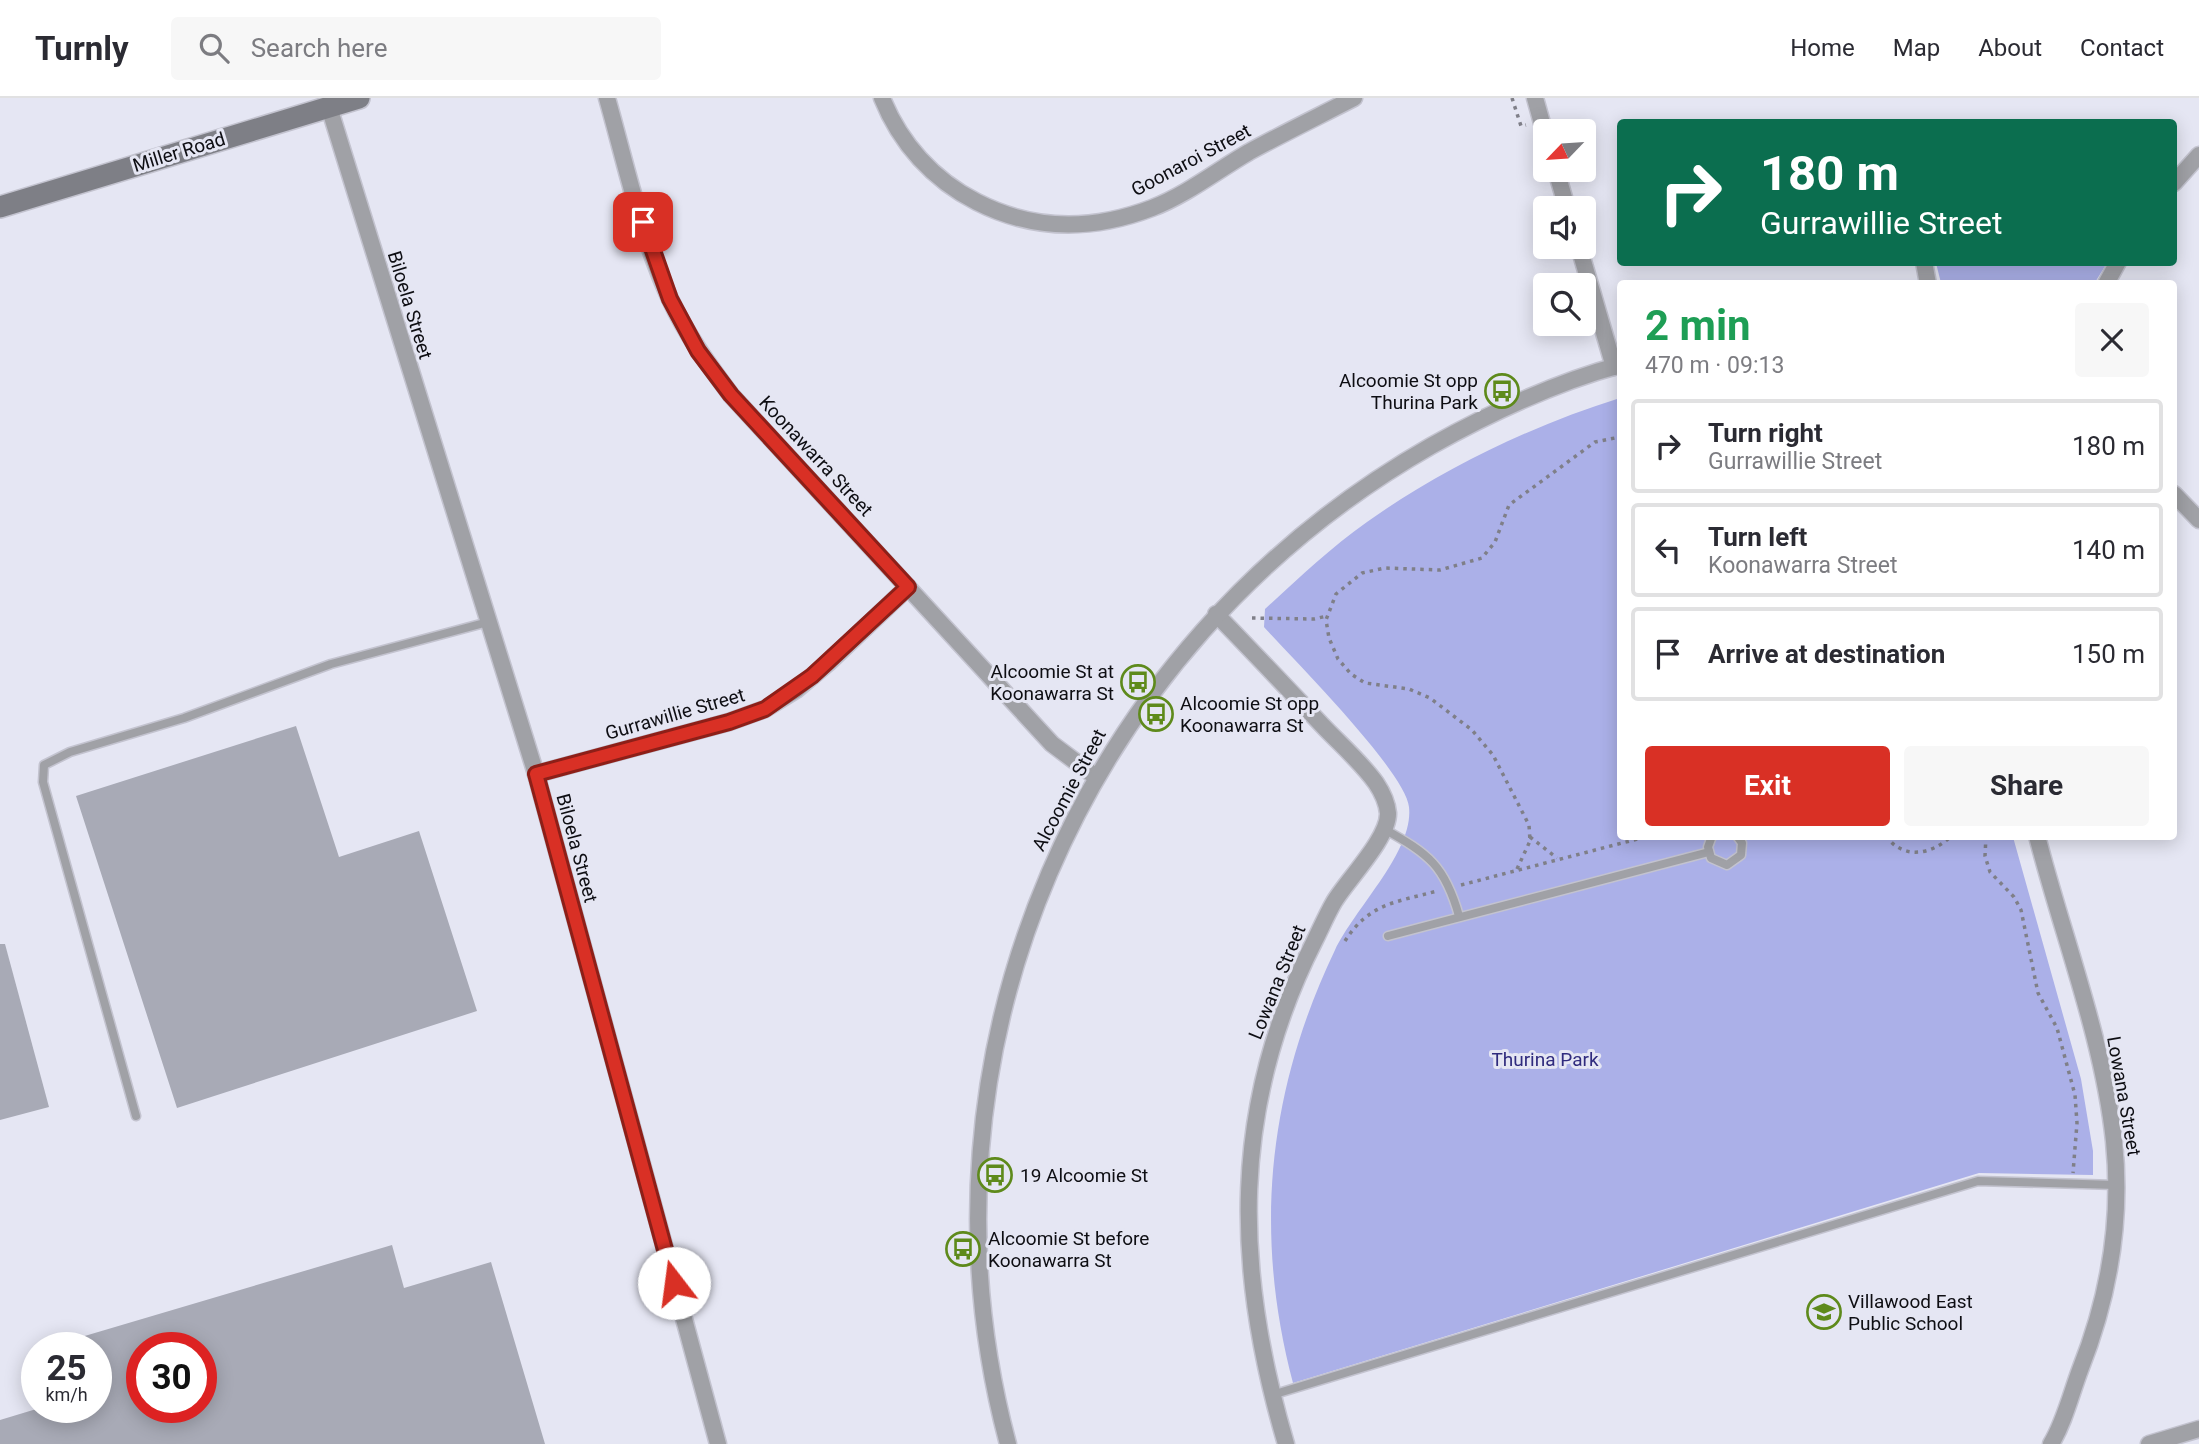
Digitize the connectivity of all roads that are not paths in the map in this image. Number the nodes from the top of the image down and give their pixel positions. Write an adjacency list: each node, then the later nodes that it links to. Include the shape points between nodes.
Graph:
1 (359, 98): 6 (main road, Miller Road)
2 (607, 98): 15 (street, Koonawarra Street, via 650,247 670,299 698,351 731,395)
3 (882, 98): 4 (street, Goonaroi Street, via 918,159 957,192 1002,215 1053,226 1106,222 1154,208)
4 (1354, 98)
5 (1535, 98): 7 (street)
6 (329, 107): 10 (main road, Miller Road); 17 (street, Biloela Street)
7 (1541, 119)
8 (2199, 155): 9 (street)
9 (2177, 180)
10 (0, 207)
11 (1583, 259): 12 (street)
12 (1617, 366): 16 (street, Alcoomie Street, via 1518,402 1396,466 1336,506)
13 (2177, 497): 14 (street)
14 (2199, 520)
15 (908, 587): 18 (street, Gurrawillie Street, via 828,663 765,709); 19 (street, Koonawarra Street, via 1052,744)
16 (1216, 614): 19 (street, Alcoomie Street, via 1164,674); 20 (street, via 1376,783 1388,814)
17 (488, 622): 18 (street, Biloela Street); 27 (lane, via 331,664 184,719 71,751 44,765 43,782)
18 (536, 774): 32 (street, Biloela Street)
19 (1096, 777): 33 (street, Alcoomie Street, via 1027,929 1000,1024 989,1084 980,1179 979,1257 989,1356)
20 (1384, 829): 25 (lane, via 1423,852 1451,887); 29 (street, Lowana Street, via 1334,903 1312,946 1287,1007 1262,1090 1252,1145 1248,1251 1260,1348)
21 (1711, 840): 24 (lane)
22 (1739, 840): 24 (lane, via 1742,849 1732,863 1715,862)
23 (2038, 840): 28 (street, Lowana Street, via 2106,1094)
24 (1709, 852): 25 (lane)
25 (1459, 916): 26 (lane)
26 (1388, 936)
27 (136, 1116)
28 (2116, 1185): 29 (lane, via 1978,1181); 31 (street, Lowana Street, via 2108,1280)
29 (1272, 1395): 34 (street, Lowana Street)
30 (2199, 1429): 35 (street)
31 (2058, 1442)
32 (718, 1444)
33 (1008, 1444)
34 (1286, 1444)
35 (2150, 1444)

